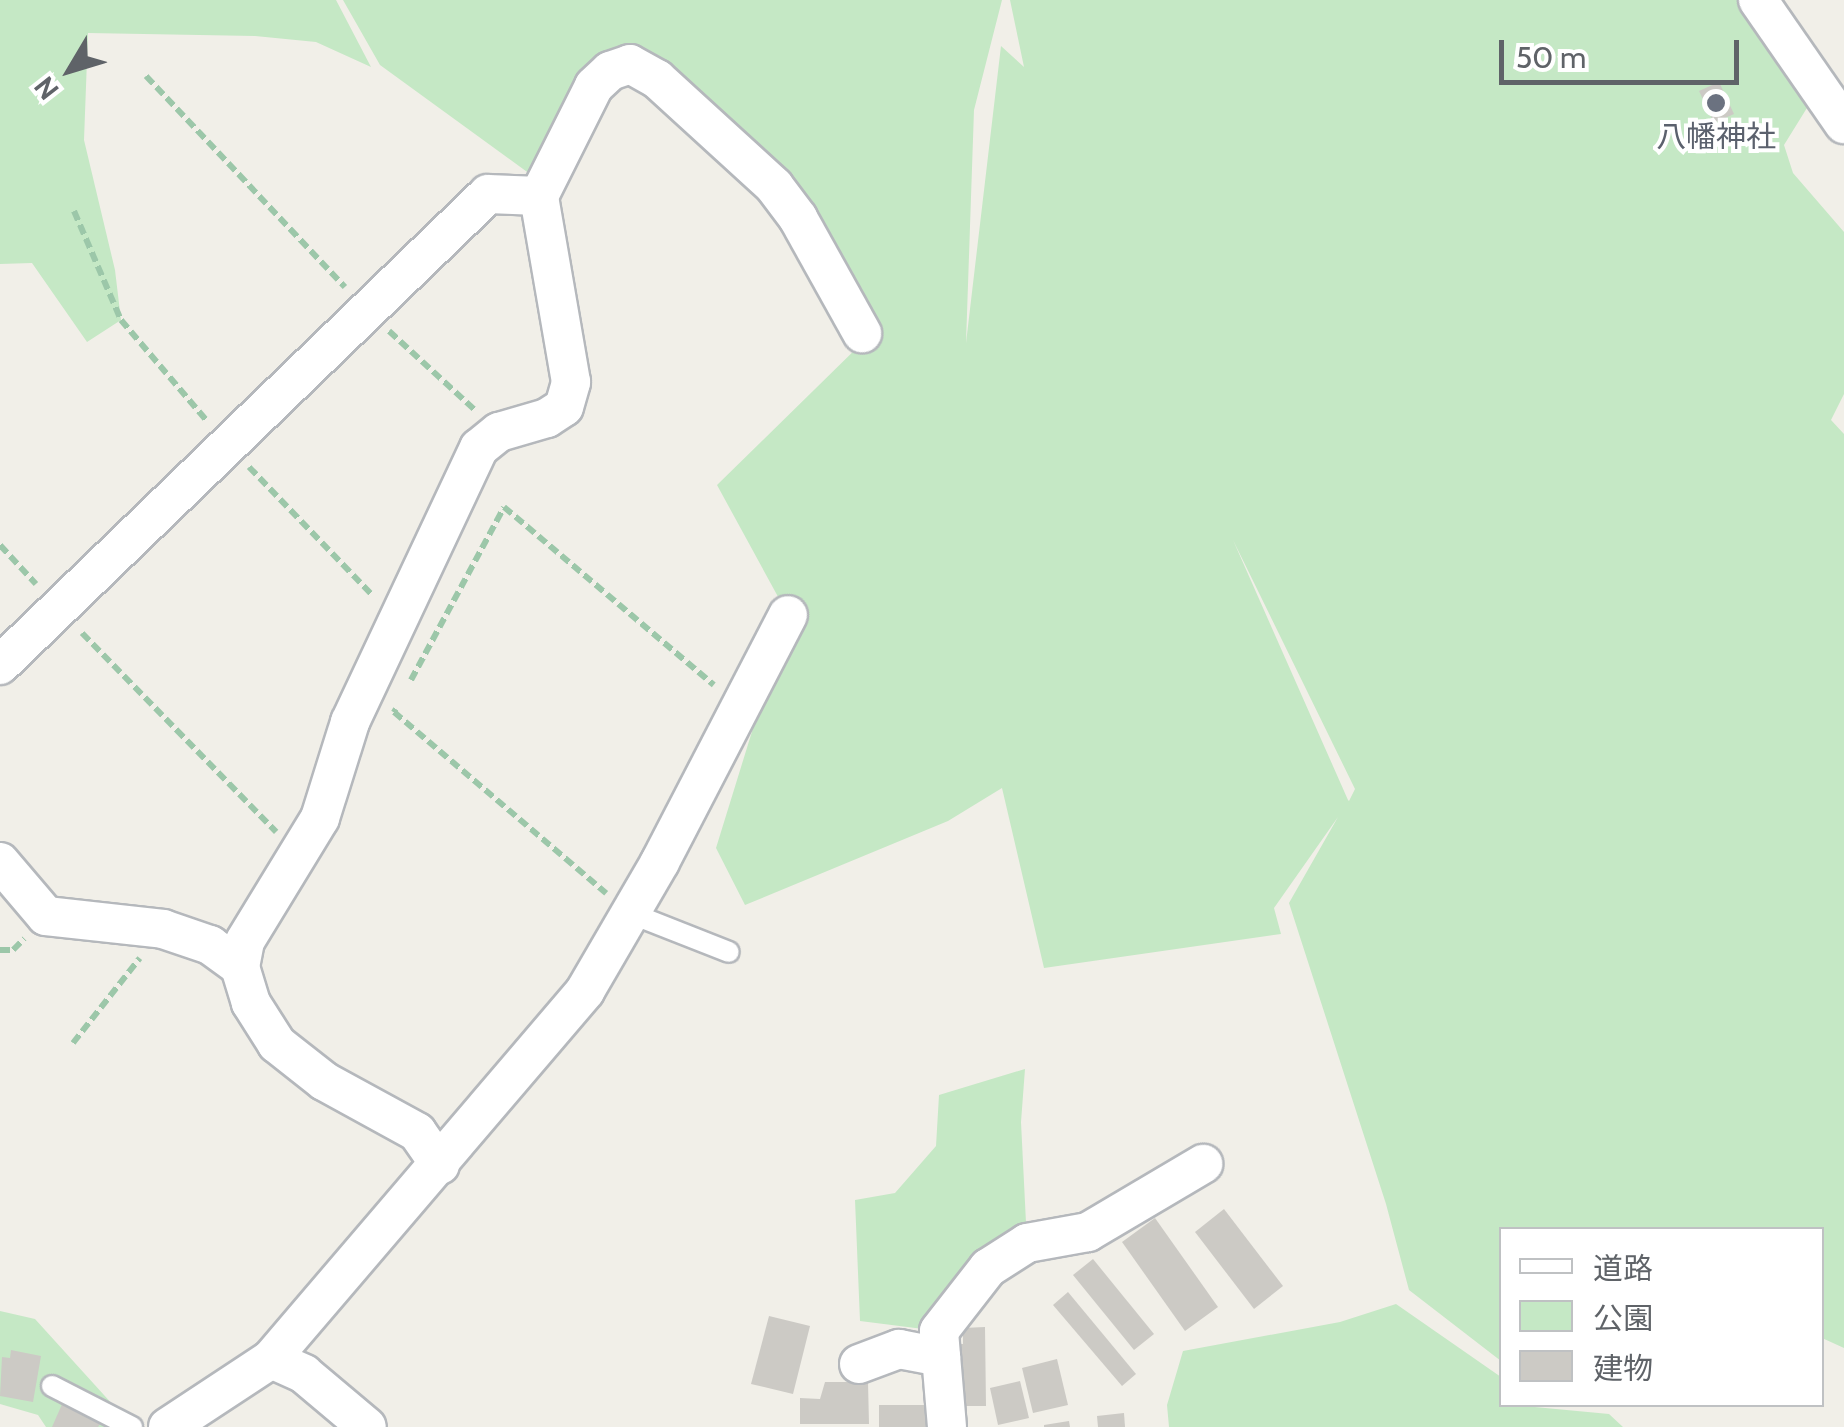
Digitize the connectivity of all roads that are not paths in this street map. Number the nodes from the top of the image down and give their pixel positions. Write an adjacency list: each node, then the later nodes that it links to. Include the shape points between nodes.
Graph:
1 (1758, 0): 2 (street)
2 (1844, 124)
3 (539, 196): 4 (street, via 594,86 630,64 657,78 774,186); 6 (street, via 488,194); 10 (street, via 570,382 564,406 548,418 499,432 479,448 350,722 320,818 245,941)
4 (862, 334)
5 (788, 615): 8 (street)
6 (0, 665)
7 (0, 862): 10 (street, via 46,916 162,929 210,945)
8 (630, 913): 9 (lane); 12 (street, via 585,990)
9 (729, 952)
10 (240, 967): 12 (street, via 277,1044 324,1080 417,1132)
11 (1203, 1164): 13 (street, via 1088,1232 1028,1242 988,1268 939,1331)
12 (440, 1165): 14 (street)
13 (941, 1357): 15 (street, via 899,1348); 20 (street)
14 (270, 1359): 18 (street); 19 (street, via 304,1374)
15 (859, 1364)
16 (52, 1386): 17 (lane)
17 (132, 1427)
18 (168, 1427)
19 (367, 1427)
20 (947, 1427)

